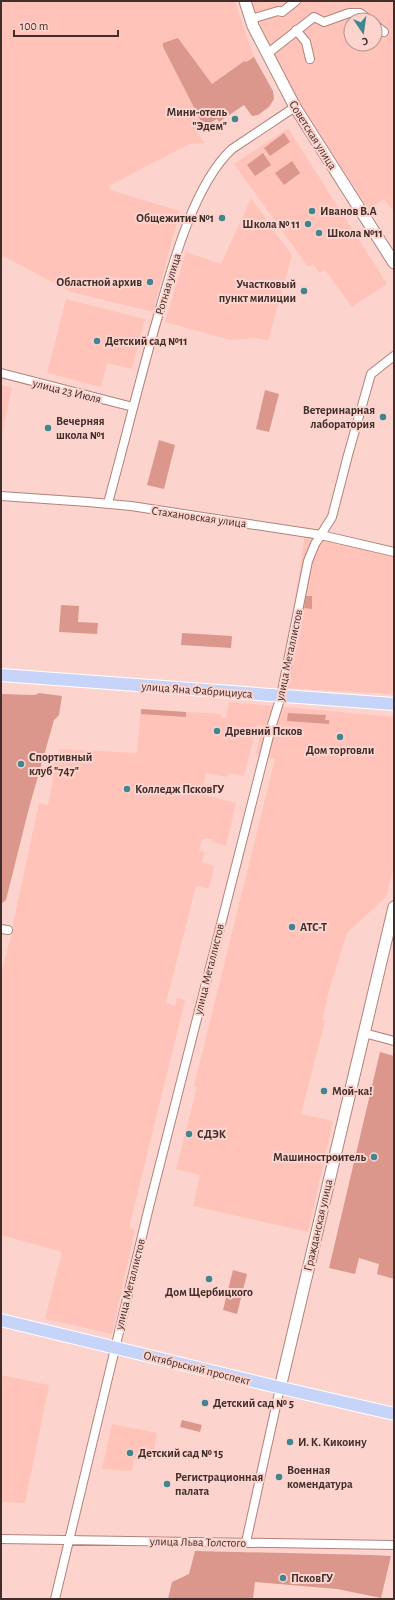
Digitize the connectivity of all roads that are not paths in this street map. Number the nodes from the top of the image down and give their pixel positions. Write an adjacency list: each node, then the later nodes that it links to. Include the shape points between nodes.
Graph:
1 (245, 1): 4 (street, Советская улица)
2 (296, 1): 4 (street, via 282,12)
3 (343, 15): 5 (street, via 324,22 314,17)
4 (251, 19): 6 (street, Советская улица)
5 (296, 30): 6 (street); 7 (street, via 306,42)
6 (267, 54): 8 (street, Советская улица)
7 (310, 59)
8 (294, 106): 9 (street, Советская улица); 12 (street, Ротная улица, via 224,156 214,168 200,194 170,275)
9 (394, 263)
10 (394, 356): 15 (street, улица Металлистов, via 371,374 332,517)
11 (1, 374): 12 (street, улица 23 Июля)
12 (133, 407): 14 (street, Ротная улица)
13 (1, 496): 14 (street, Стахановская улица)
14 (108, 503): 15 (street, Стахановская улица)
15 (321, 535): 16 (street, Стахановская улица); 18 (street, улица Металлистов, via 308,561)
16 (394, 552)
17 (1, 675): 18 (main road, улица Яна Фабрициуса)
18 (281, 696): 19 (main road, улица Яна Фабрициуса); 24 (street, улица Металлистов)
19 (394, 704)
20 (394, 907): 21 (street, Гражданская улица)
21 (364, 1033): 22 (street); 25 (street, Гражданская улица)
22 (394, 1041)
23 (1, 1320): 24 (main road, Октябрьский проспект)
24 (115, 1347): 25 (main road, Октябрьский проспект); 28 (street, улица Металлистов)
25 (280, 1388): 26 (main road, Октябрьский проспект); 29 (street, Гражданская улица)
26 (394, 1414)
27 (1, 1539): 28 (street, улица Льва Толстого)
28 (70, 1540): 29 (street, улица Льва Толстого); 31 (street, улица Металлистов)
29 (246, 1542): 30 (street, улица Льва Толстого)
30 (394, 1545)
31 (55, 1599)

